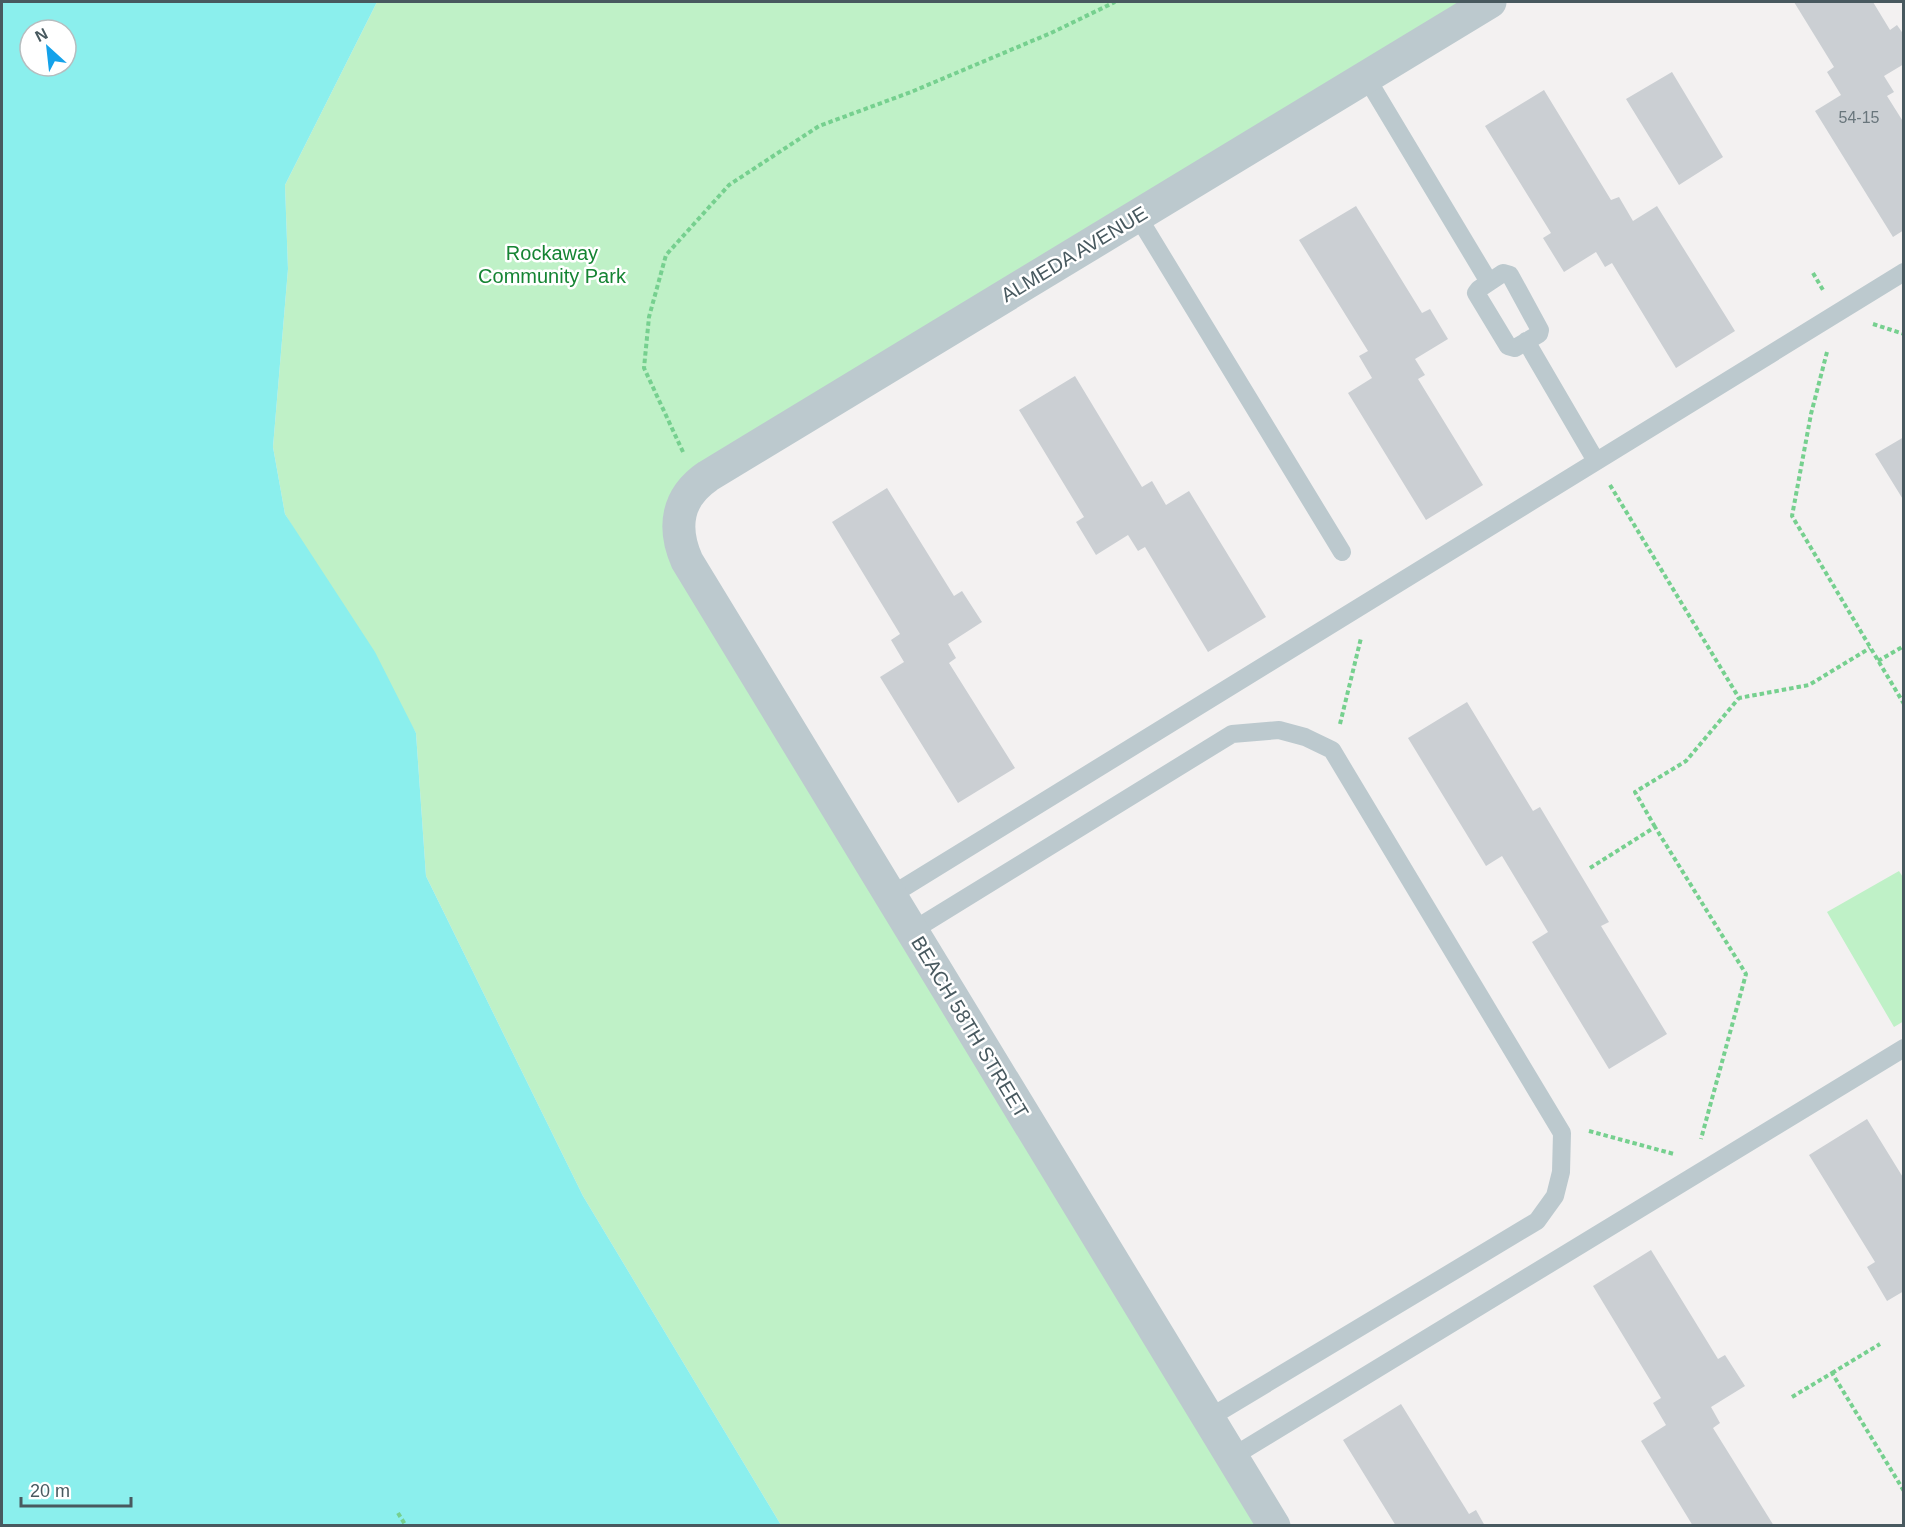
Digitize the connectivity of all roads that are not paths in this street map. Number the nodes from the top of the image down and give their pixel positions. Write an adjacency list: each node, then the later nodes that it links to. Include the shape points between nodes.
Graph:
1 (1490, 2): 2 (street, ALMEDA AVENUE)
2 (1365, 77): 3 (street, ALMEDA AVENUE); 5 (lane)
3 (1137, 215): 8 (street, ALMEDA AVENUE, via 697,484 687,495); 9 (lane)
4 (1904, 272): 7 (lane)
5 (1489, 282): 6 (lane, via 1476,293 1480,302 1508,346 1515,348); 6 (lane, via 1503,273 1510,275 1539,327 1539,334)
6 (1526, 341): 7 (lane)
7 (1596, 461): 10 (lane)
8 (679, 524): 10 (street, BEACH 58TH STREET, via 687,561)
9 (1342, 552)
10 (890, 896): 11 (street, BEACH 58TH STREET)
11 (912, 931): 13 (street, BEACH 58TH STREET); 13 (lane, via 1232,734 1279,730 1332,750 1562,1134 1561,1172 1555,1196 1537,1221)
12 (1904, 1048): 14 (lane)
13 (1209, 1418): 14 (street, BEACH 58TH STREET)
14 (1232, 1457): 15 (street, BEACH 58TH STREET)
15 (1274, 1526)

